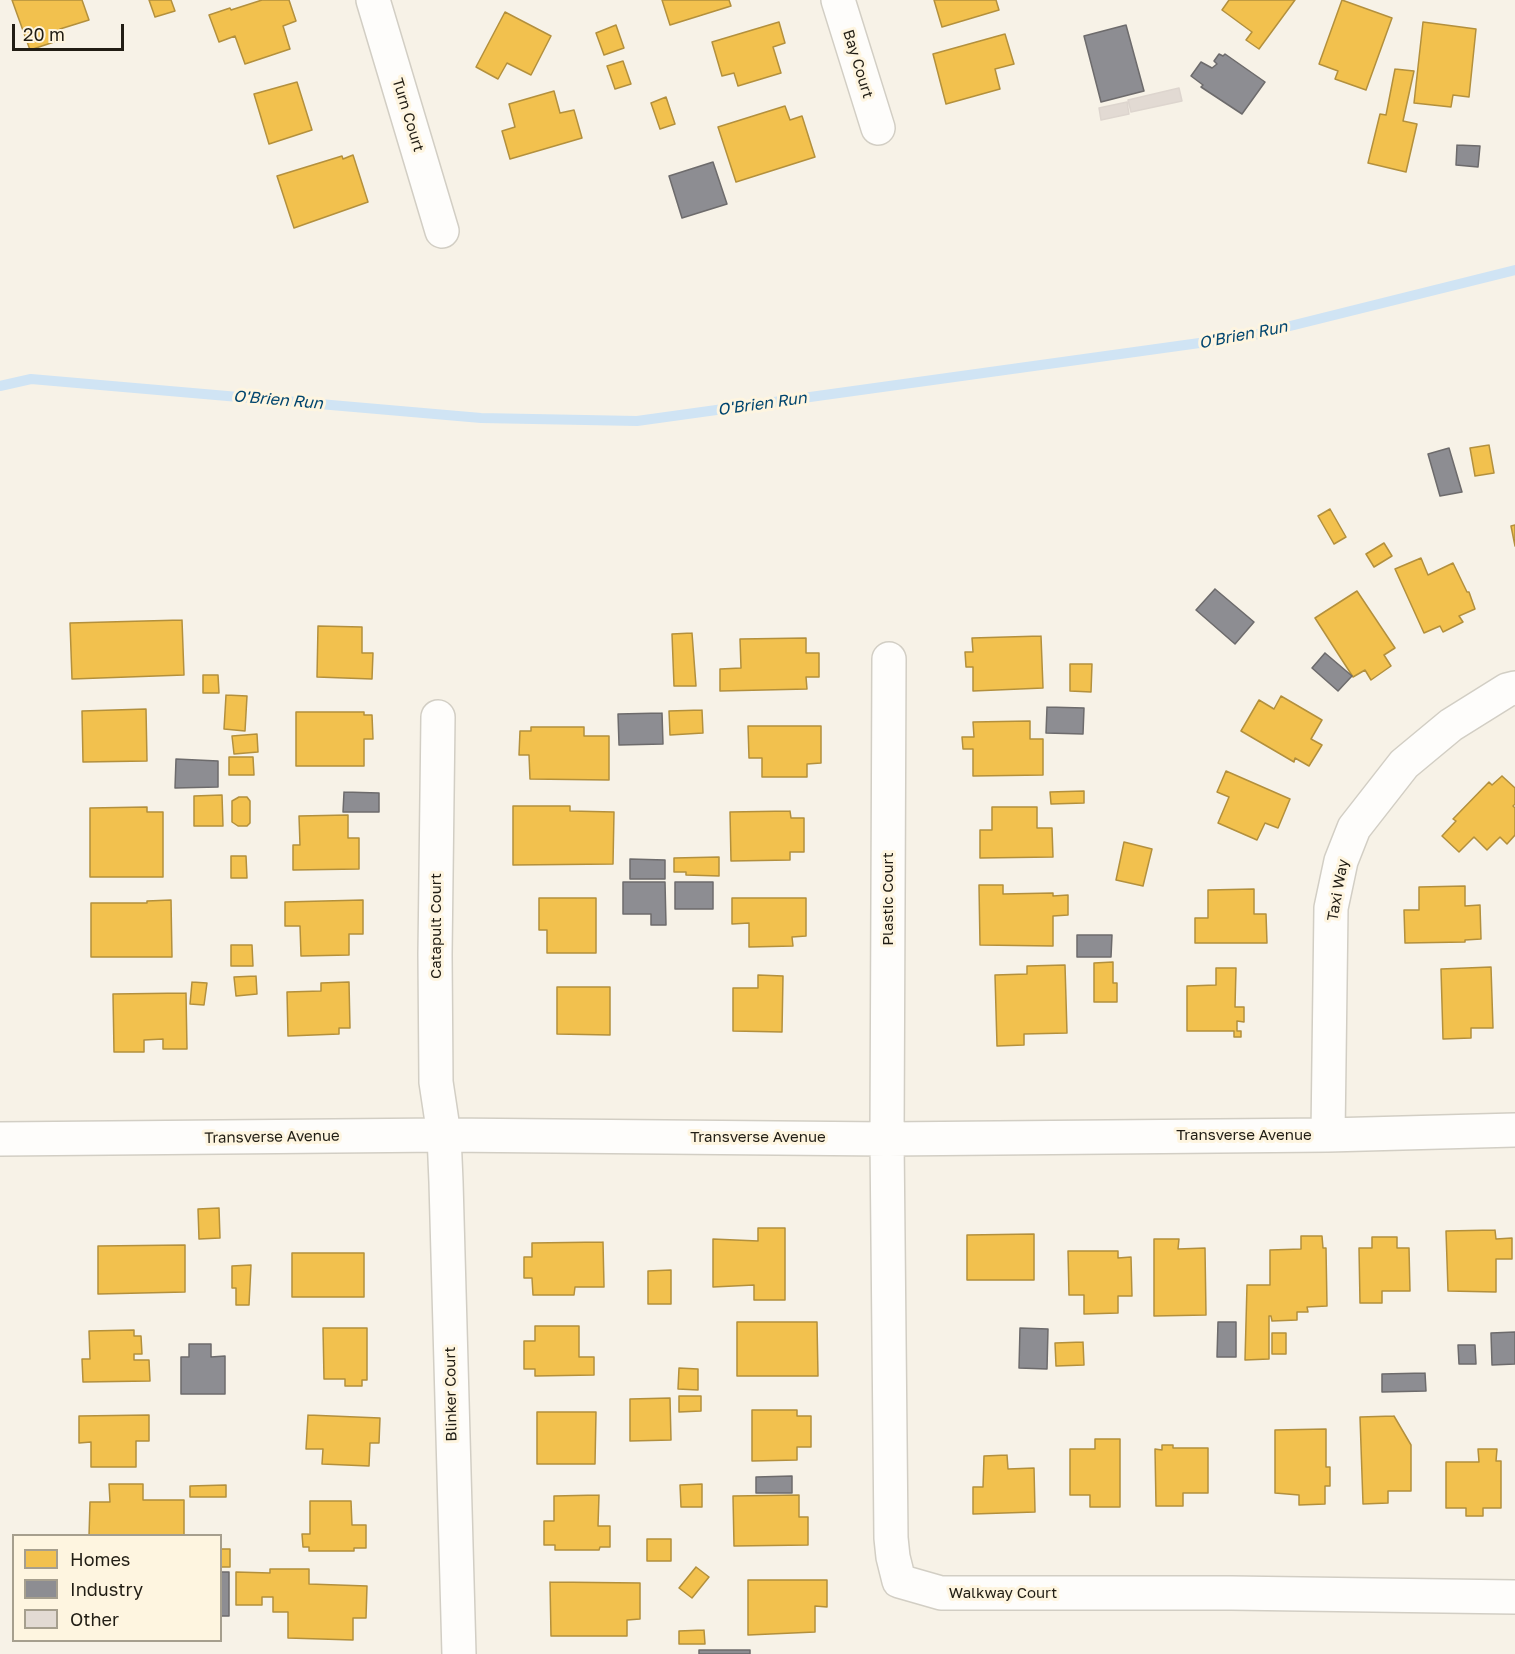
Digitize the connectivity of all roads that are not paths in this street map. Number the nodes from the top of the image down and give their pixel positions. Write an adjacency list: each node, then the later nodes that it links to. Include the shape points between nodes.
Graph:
1 (374, 0): 4 (street, Turn Court)
2 (838, 0): 3 (street, Bay Court)
3 (878, 128)
4 (442, 231)
5 (889, 659): 11 (street, Plastic Court)
6 (1515, 688): 10 (street, Taxi Way, via 1451,725 1404,764 1354,828 1341,861 1331,908)
7 (438, 717): 9 (street, Catapult Court, via 436,1082)
8 (1515, 1130): 10 (street, Transverse Avenue)
9 (444, 1135): 11 (street, Transverse Avenue); 12 (street, Transverse Avenue); 14 (street, Blinker Court)
10 (1328, 1135): 11 (street, Transverse Avenue)
11 (887, 1138): 13 (street, Walkway Court, via 891,1538 899,1581 941,1593)
12 (0, 1139)
13 (1515, 1597)
14 (459, 1654)

